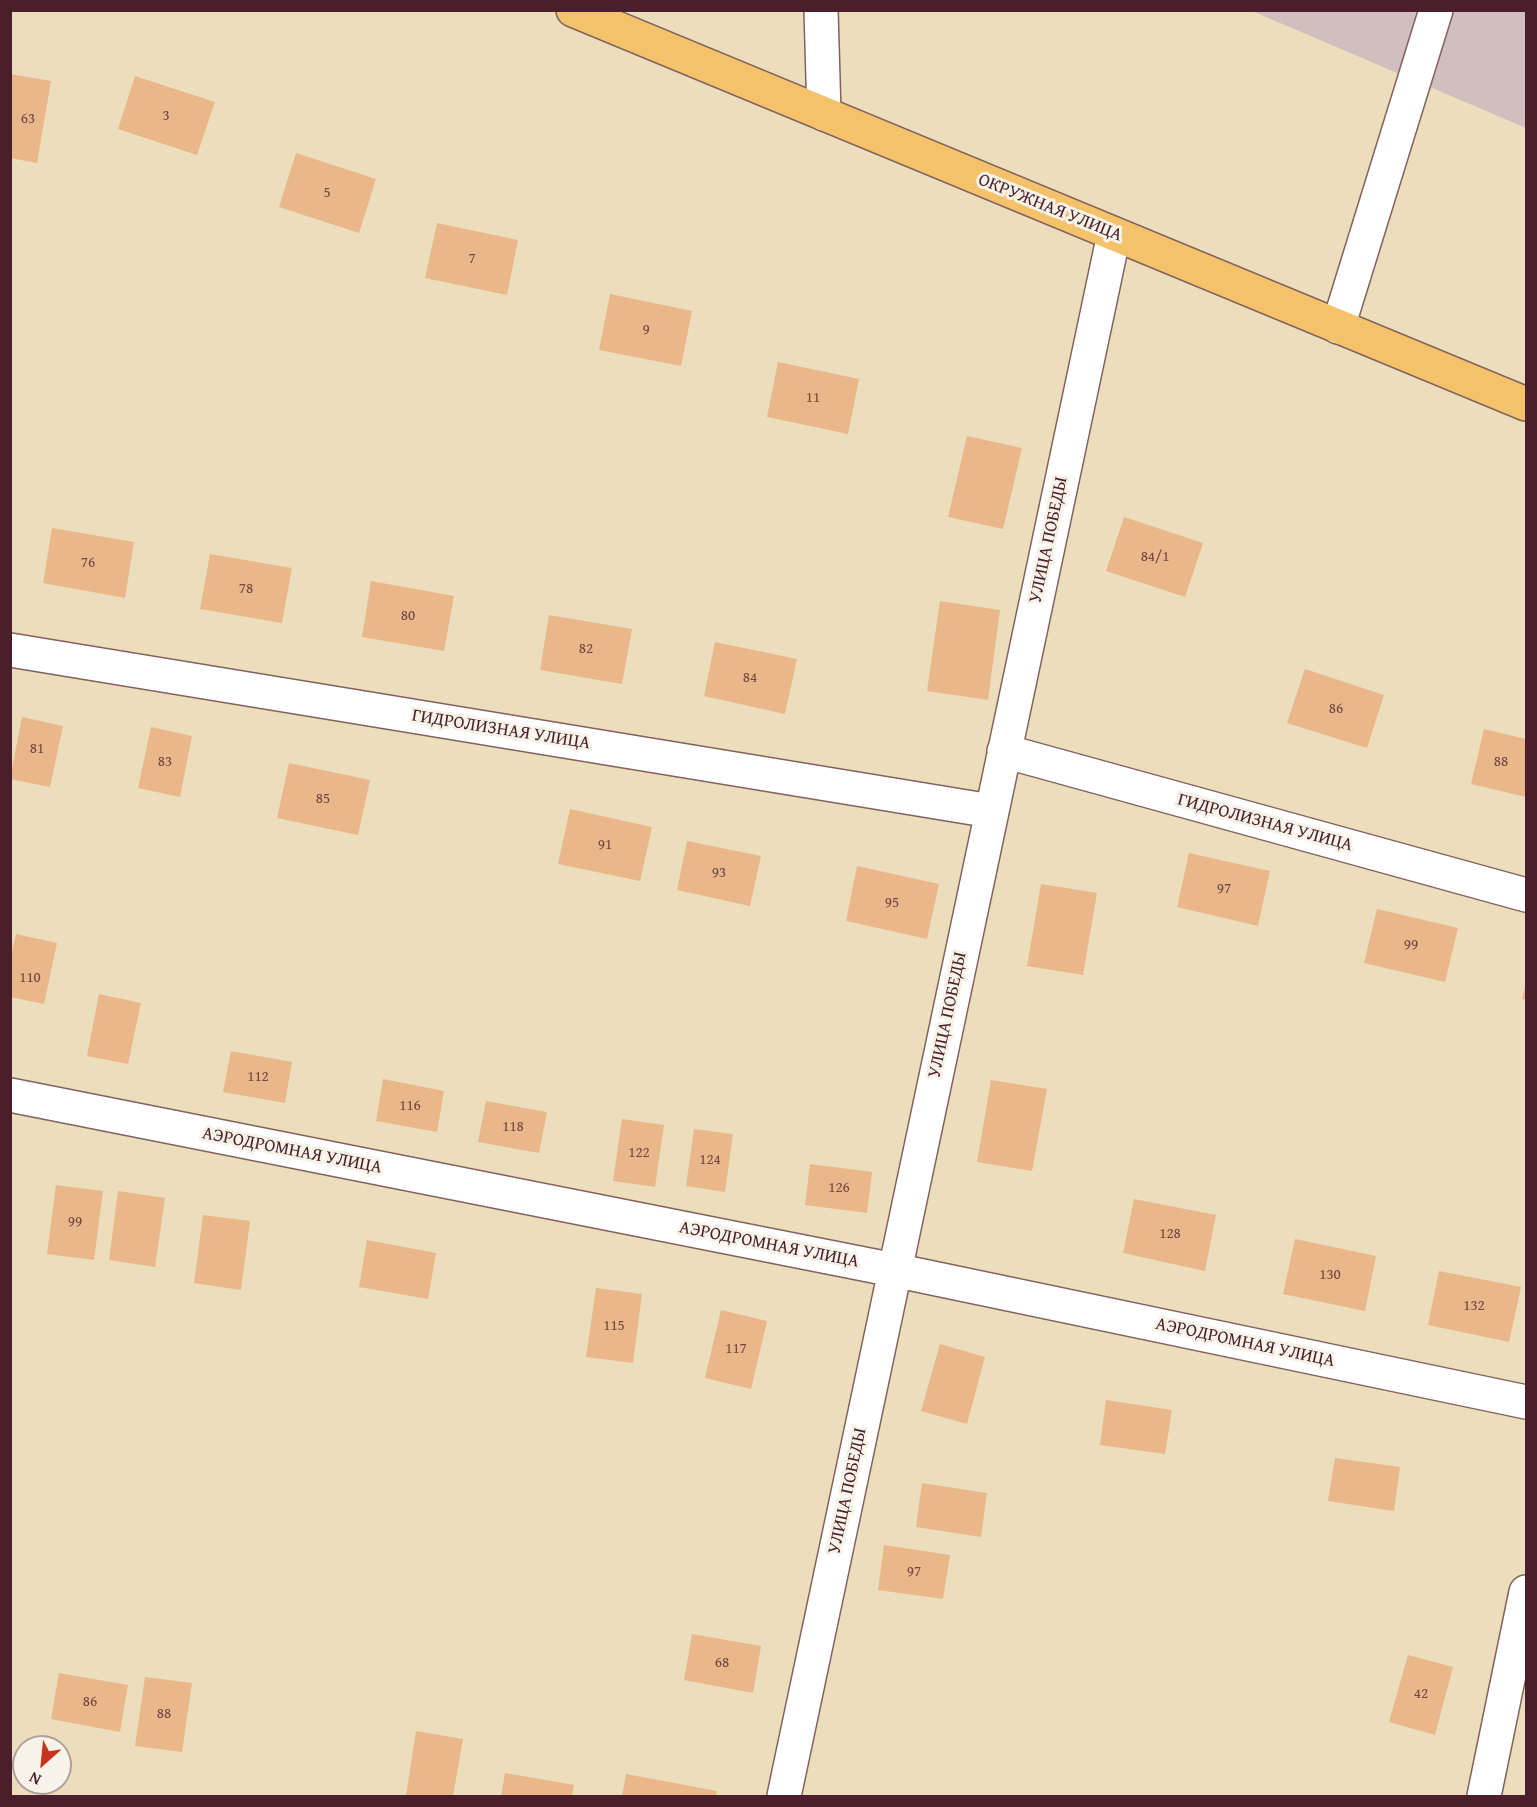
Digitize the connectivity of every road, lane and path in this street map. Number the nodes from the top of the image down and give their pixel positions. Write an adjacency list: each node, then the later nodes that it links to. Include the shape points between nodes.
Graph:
1 (573, 10): 4 (main road, ОКРУЖНАЯ УЛИЦА)
2 (822, 10): 4 (street)
3 (1436, 10): 6 (street)
4 (824, 114): 5 (main road, ОКРУЖНАЯ УЛИЦА)
5 (1114, 234): 6 (main road, ОКРУЖНАЯ УЛИЦА); 9 (street, УЛИЦА ПОБЕДЫ)
6 (1338, 327): 7 (main road, ОКРУЖНАЯ УЛИЦА)
7 (1527, 404)
8 (10, 650): 10 (street, ГИДРОЛИЗНАЯ УЛИЦА)
9 (1004, 751): 10 (street, УЛИЦА ПОБЕДЫ); 11 (street, ГИДРОЛИЗНАЯ УЛИЦА)
10 (991, 811): 13 (street, УЛИЦА ПОБЕДЫ)
11 (1527, 895)
12 (10, 1095): 13 (street, АЭРОДРОМНАЯ УЛИЦА)
13 (894, 1270): 14 (street, АЭРОДРОМНАЯ УЛИЦА); 16 (street, УЛИЦА ПОБЕДЫ)
14 (1527, 1402)
15 (1527, 1592): 17 (street)
16 (784, 1797)
17 (1484, 1797)

